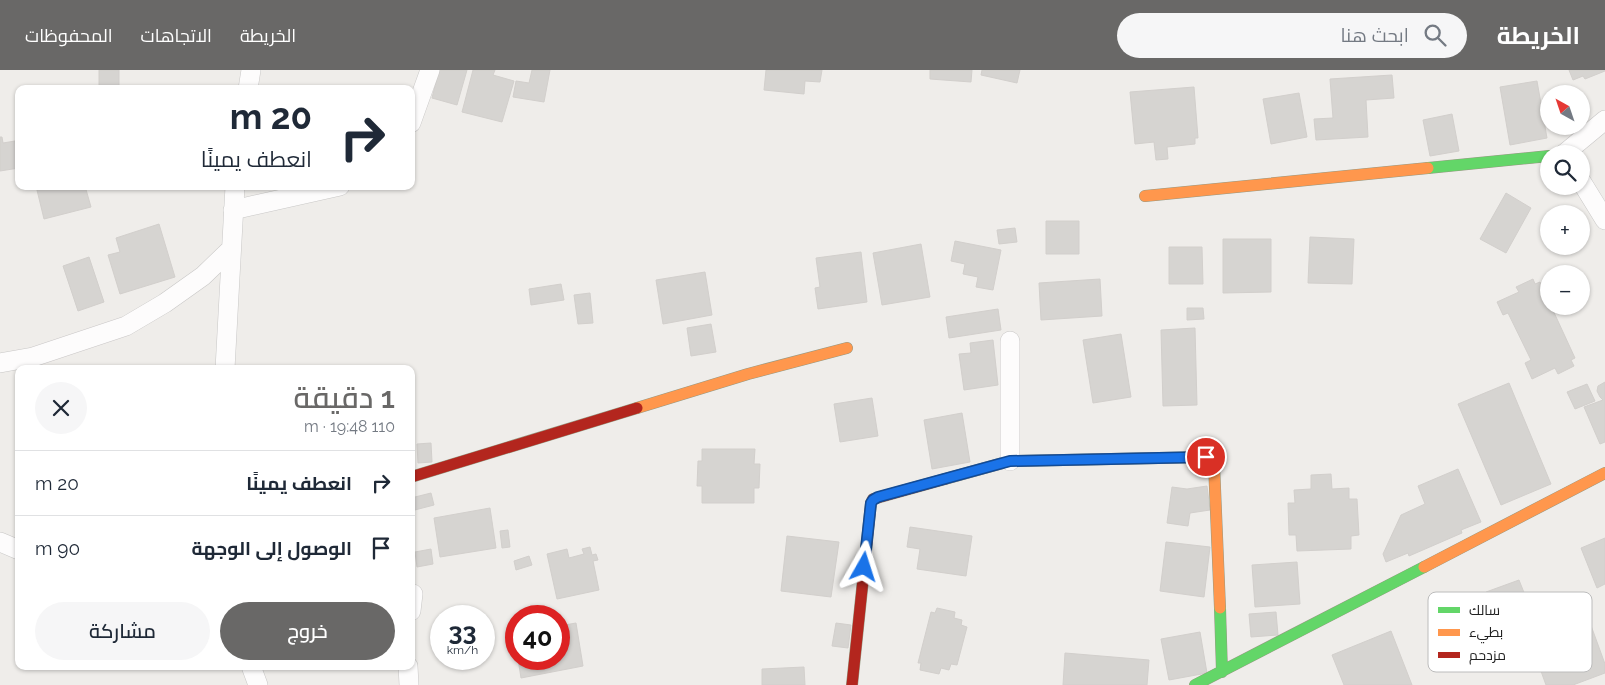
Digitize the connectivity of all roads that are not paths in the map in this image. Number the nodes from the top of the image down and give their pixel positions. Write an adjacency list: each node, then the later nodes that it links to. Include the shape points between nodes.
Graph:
1 (250, 70): 3 (street)
2 (430, 70): 4 (street)
3 (248, 85)
4 (415, 112)
5 (1605, 120): 6 (street)
6 (1575, 145)
7 (1540, 157): 11 (street)
8 (235, 190): 12 (street)
9 (322, 190): 12 (street)
10 (1590, 195): 13 (street)
11 (1145, 196)
12 (233, 210): 14 (street)
13 (1605, 220)
14 (231, 249): 17 (street, via 203,276 126,326 32,357); 18 (street)
15 (1010, 341): 19 (street)
16 (847, 348): 21 (street, via 748,374)
17 (0, 363)
18 (225, 365)
19 (1010, 461): 26 (street, via 1211,459 1214,464); 29 (street, via 873,500)
20 (1605, 473): 26 (street)
21 (415, 476)
22 (0, 542): 23 (street)
23 (15, 548)
24 (252, 670): 27 (street)
25 (408, 670): 28 (street)
26 (1222, 672): 30 (street)
27 (258, 685)
28 (409, 685)
29 (852, 685)
30 (1196, 685)

